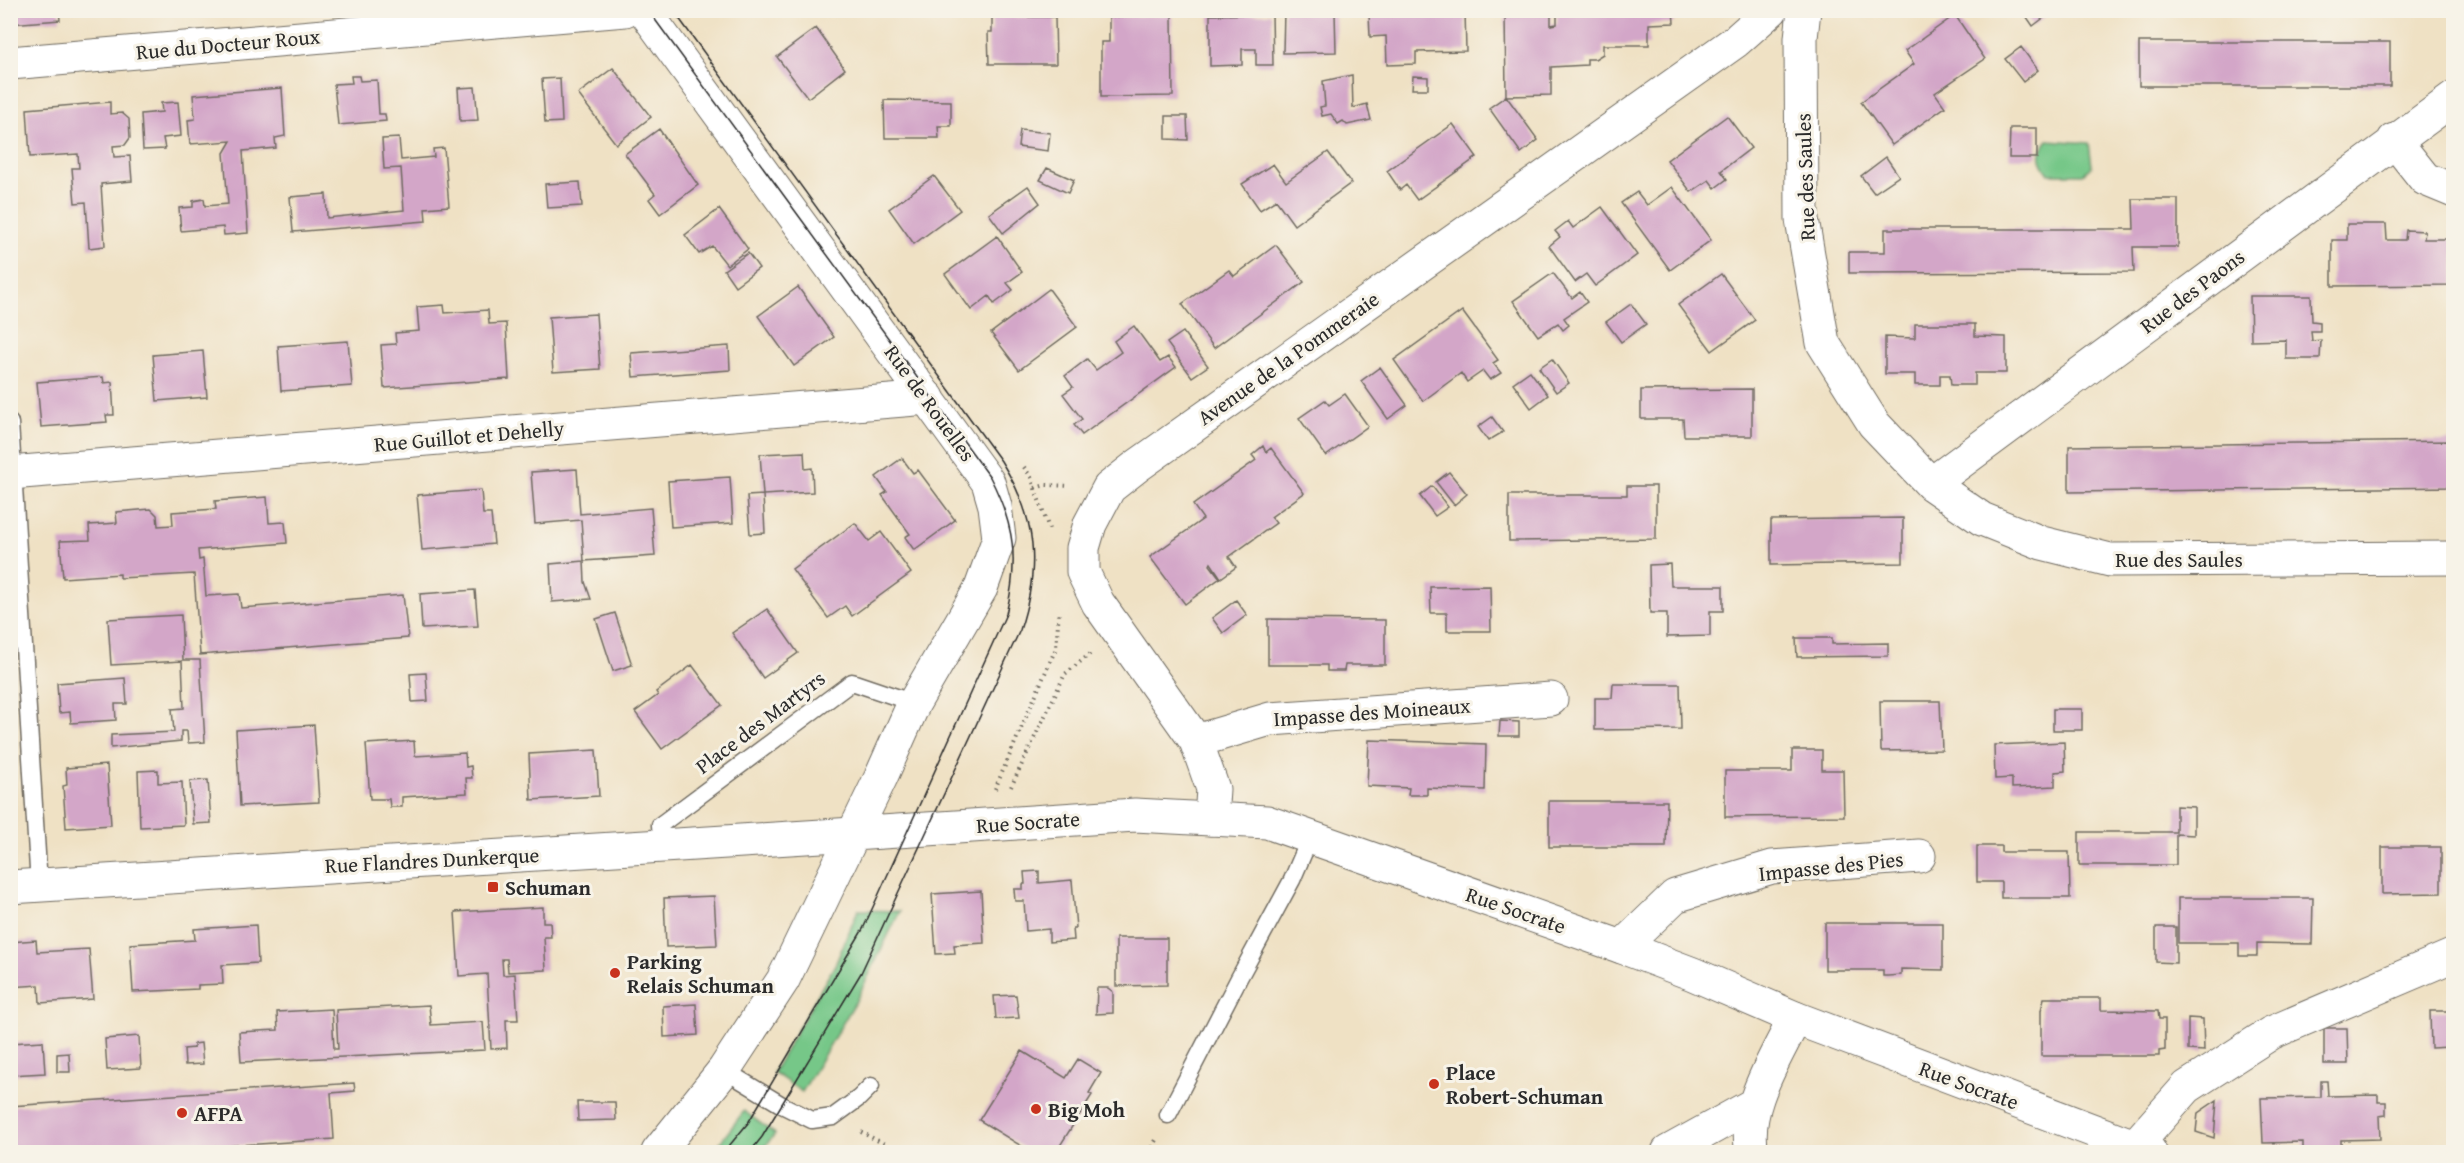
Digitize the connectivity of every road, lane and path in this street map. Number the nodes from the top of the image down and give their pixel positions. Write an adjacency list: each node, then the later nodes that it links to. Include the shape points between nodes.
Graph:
1 (625, 10): 5 (street, Rue du Docteur Roux)
2 (644, 10): 9 (street, Rue de Rouelles)
3 (1771, 10): 17 (street, Avenue de la Pommeraie, via 1736,40 1109,488 1090,524 1083,548 1083,572)
4 (1804, 10): 12 (street, Rue des Saules, via 1803,219 1823,343 1874,424)
5 (10, 63)
6 (2454, 98): 7 (street, Rue des Paons)
7 (2394, 140): 8 (street, via 2425,179); 12 (street, Rue des Paons)
8 (2454, 191)
9 (928, 398): 11 (street, Rue Guillot et Dehelly); 19 (street, Rue de Rouelles, via 988,482 999,538 981,588)
10 (10, 423): 11 (lane)
11 (12, 473): 27 (lane)
12 (1931, 484): 15 (street, Rue des Saules, via 1982,519 2042,543 2110,560)
13 (1035, 488): 14 (path)
14 (1051, 538)
15 (2454, 558)
16 (1059, 609): 22 (path, via 1056,648)
17 (1118, 631): 20 (street, Avenue de la Pommeraie); 22 (path, via 1065,674)
18 (1551, 699): 20 (street, Impasse des Moineaux, via 1270,719)
19 (914, 703): 23 (street, Rue de Rouelles); 25 (lane, Place des Martyrs, via 852,682 660,825)
20 (1196, 741): 21 (street, Avenue de la Pommeraie, via 1213,789)
21 (1211, 819): 22 (street, Rue Socrate, via 1135,815); 24 (street, Rue Socrate, via 1267,822)
22 (992, 824): 23 (street, Rue Socrate)
23 (853, 834): 25 (street, Rue Flandres Dunkerque); 31 (street, Rue de Rouelles, via 783,980)
24 (1310, 838): 28 (street, Rue Socrate); 34 (lane, via 1292,880)
25 (662, 847): 27 (street, Rue Flandres Dunkerque)
26 (1919, 856): 28 (street, Impasse des Pies, via 1772,867 1676,896)
27 (25, 886)
28 (1622, 947): 30 (street, Rue Socrate)
29 (2454, 955): 36 (street, via 2271,1033 2187,1087)
30 (1795, 1018): 33 (street); 36 (street, Rue Socrate)
31 (724, 1070): 35 (lane, via 812,1120); 37 (street, Rue de Rouelles)
32 (871, 1086): 35 (lane)
33 (1753, 1105): 39 (street); 40 (street, via 1749,1142)
34 (1168, 1115)
35 (833, 1117): 38 (path)
36 (2142, 1149)
37 (658, 1152)
38 (900, 1152)
39 (1668, 1152)
40 (1752, 1152)

